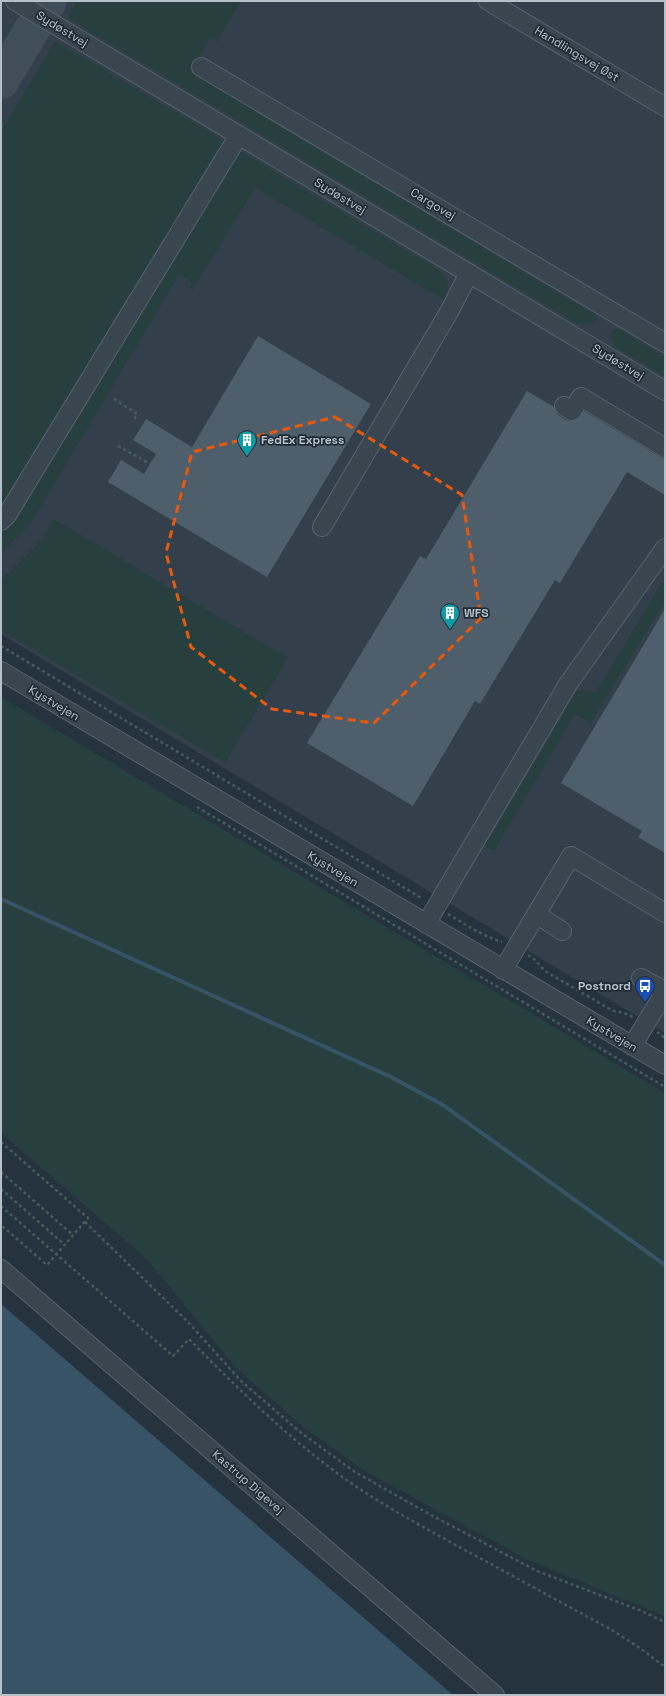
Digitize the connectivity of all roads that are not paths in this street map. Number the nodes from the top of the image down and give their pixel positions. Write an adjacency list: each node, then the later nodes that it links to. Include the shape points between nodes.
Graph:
1 (15, 1): 5 (street, Sydøstvej)
2 (488, 1): 4 (street, Handlingsvej Øst)
3 (201, 66): 7 (street, Cargovej)
4 (665, 107)
5 (239, 135): 6 (street, Sydøstvej); 11 (street)
6 (469, 273): 8 (street, Sydøstvej); 12 (street, via 449,312)
7 (665, 342)
8 (665, 391)
9 (564, 406): 10 (street, via 572,411 581,397)
10 (665, 448)
11 (1, 521)
12 (322, 527)
13 (665, 548): 17 (street, via 568,684)
14 (1, 671): 17 (street, Kystvejen)
15 (665, 913): 16 (street, via 571,856)
16 (536, 914): 18 (street); 19 (street)
17 (426, 924): 19 (street, Kystvejen)
18 (562, 931)
19 (503, 970): 22 (street, Kystvejen)
20 (641, 978): 21 (street)
21 (665, 992): 22 (street)
22 (632, 1046): 23 (street, Kystvejen)
23 (665, 1065)
24 (1, 1269): 25 (street, Kastrup Digevej)
25 (495, 1695)

